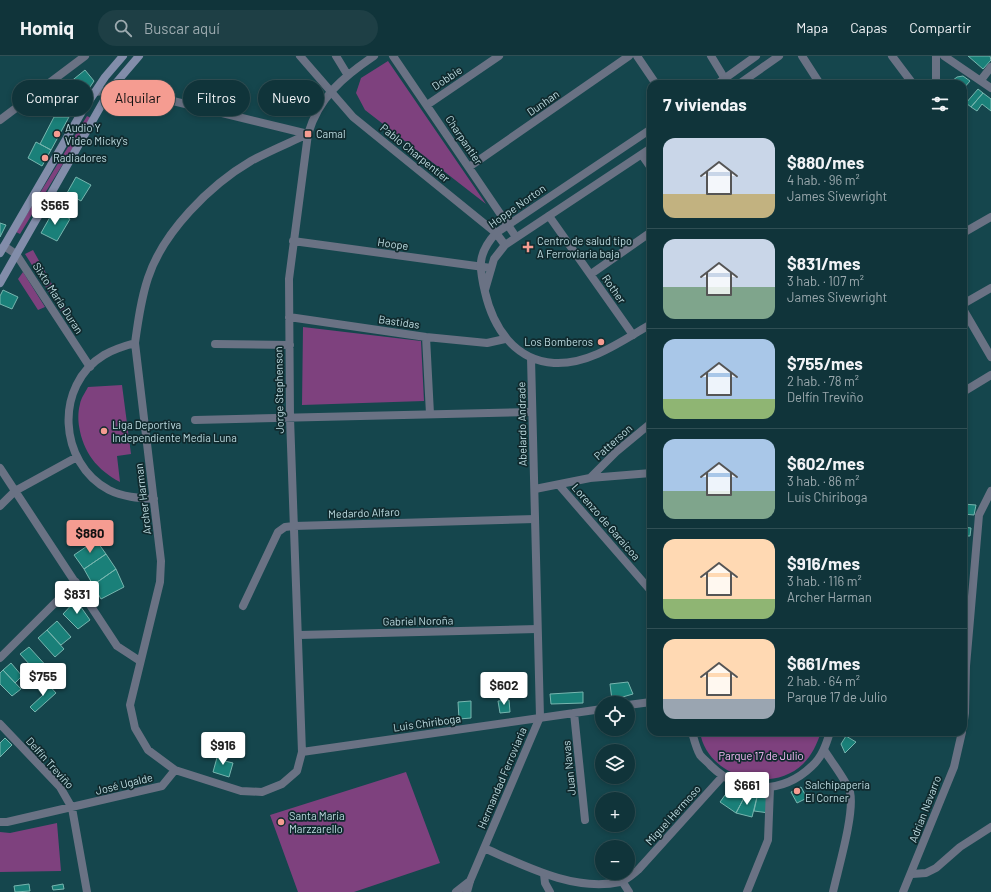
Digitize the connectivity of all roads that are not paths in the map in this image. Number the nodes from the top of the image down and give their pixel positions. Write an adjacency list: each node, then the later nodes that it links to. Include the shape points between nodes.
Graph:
1 (85, 56): 36 (street)
2 (124, 56): 32 (main road)
3 (139, 56): 20 (main road)
4 (300, 56): 31 (street, Pablo Charpentier)
5 (336, 56): 19 (street)
6 (374, 56): 19 (street, Jorge Stephenson)
7 (393, 56): 34 (street, Charpantier)
8 (499, 56): 34 (street, Dobbie)
9 (630, 56): 42 (street, Dunhan)
10 (637, 56): 21 (street)
11 (711, 56): 22 (street)
12 (756, 56): 23 (street)
13 (778, 56): 24 (street)
14 (802, 56): 25 (street)
15 (892, 56): 26 (street)
16 (936, 56): 27 (street)
17 (944, 56): 28 (street)
18 (991, 67): 28 (street)
19 (348, 74): 31 (street, Jorge Stephenson)
20 (119, 80)
21 (653, 80)
22 (726, 80)
23 (728, 80)
24 (745, 80)
25 (817, 80)
26 (910, 80)
27 (936, 80)
28 (981, 80): 29 (street)
29 (991, 88)
30 (101, 91): 32 (street)
31 (331, 91): 38 (street, Jorge Stephenson, via 313,118); 47 (street, Pablo Charpentier, via 353,117)
32 (95, 92): 52 (main road)
33 (175, 101): 38 (street)
34 (427, 104): 42 (street, Charpantier)
35 (101, 106): 53 (main road)
36 (0, 120)
37 (647, 132): 45 (street, Hoppe Norton)
38 (308, 134): 50 (street, Jorge Stephenson); 67 (street, Archer Harman, via 250,162 215,188 186,215 163,247 148,276)
39 (647, 151): 40 (street)
40 (642, 155): 41 (street); 43 (street)
41 (647, 162)
42 (469, 167): 45 (street, Charpantier)
43 (549, 216): 49 (street); 56 (street, Rother)
44 (991, 217): 46 (street)
45 (508, 224): 47 (street, Hoppe Norton); 49 (street, Charpantier)
46 (967, 231)
47 (496, 233): 51 (street, Pablo Charpentier); 54 (street, Hoppe Norton, via 483,251)
48 (647, 235): 56 (street)
49 (516, 237): 51 (street)
50 (293, 241): 54 (street, Hoope); 62 (street, Jorge Stephenson)
51 (505, 245): 55 (street, via 494,259)
52 (2, 249): 53 (street, Sixto María Duran)
53 (16, 254): 57 (main road); 72 (street, Sixto María Duran)
54 (480, 267): 55 (street, Hoope); 59 (street, Hoppe Norton)
55 (491, 268): 59 (street)
56 (590, 274): 64 (street, Rother)
57 (0, 283)
58 (991, 288): 60 (street)
59 (485, 291): 66 (street, Hoppe Norton, via 490,313)
60 (967, 302)
61 (967, 316): 70 (street)
62 (289, 317): 65 (street, Bastidas); 69 (street, Jorge Stephenson)
63 (647, 326): 64 (street)
64 (633, 335): 71 (street, via 585,360 554,363)
65 (426, 337): 66 (street, Bastidas, via 487,343); 76 (street)
66 (505, 338): 71 (street, Hoppe Norton, via 517,350)
67 (135, 343): 72 (street, via 103,355); 88 (street, Archer Harman)
68 (216, 344): 69 (street)
69 (290, 345): 77 (street, Jorge Stephenson)
70 (991, 357)
71 (531, 358): 75 (street, Abelardo Andrade)
72 (90, 367): 80 (street, via 72,394 68,410 70,442)
73 (991, 375): 74 (street)
74 (967, 390)
75 (532, 412): 76 (street); 85 (street, Abelardo Andrade)
76 (430, 414): 77 (street)
77 (290, 418): 78 (street); 91 (street, Jorge Stephenson)
78 (195, 420)
79 (647, 426): 83 (street, Patterson)
80 (76, 457): 86 (street); 88 (street, via 90,475 109,489 123,495)
81 (0, 468): 86 (street)
82 (647, 474): 83 (street)
83 (590, 478): 84 (street)
84 (559, 485): 85 (street); 93 (street, Lorenzo de Garaicoa)
85 (535, 489): 90 (street, Hermandad Ferroviaria)
86 (15, 491): 89 (street); 92 (street)
87 (991, 491): 97 (street, via 980,515)
88 (154, 499): 99 (street, Archer Harman, via 161,561 160,582)
89 (0, 506)
90 (535, 519): 91 (street, Medardo Alfaro); 95 (street, Hermandad Ferroviaria)
91 (294, 526): 94 (street, Medardo Alfaro, via 285,527 278,532); 96 (street, Jorge Stephenson)
92 (76, 582): 98 (street); 99 (street, via 117,646)
93 (647, 586)
94 (243, 606)
95 (537, 629): 96 (street, Gabriel Noroña); 104 (street, Hermandad Ferroviaria)
96 (299, 635): 110 (street, Jorge Stephenson)
97 (967, 638)
98 (0, 658)
99 (140, 661): 111 (street, Archer Harman, via 130,705 135,728 148,750)
100 (647, 703): 101 (street)
101 (635, 704)
102 (595, 710): 103 (street, Luis Chiriboga)
103 (574, 713): 104 (street, Luis Chiriboga); 115 (street, Juan Navas)
104 (540, 717): 110 (street, Luis Chiriboga); 118 (street, Hermandad Ferroviaria)
105 (0, 724): 114 (street, Delfín Treviño, via 60,787)
106 (693, 736): 112 (street, via 700,755)
107 (829, 736): 109 (street)
108 (961, 736): 120 (street, Adrian Navarro, via 954,767)
109 (824, 750): 113 (street, via 812,766 796,778); 129 (street, via 849,790 851,798 847,832)
110 (302, 752): 111 (street, Archer Harman, via 297,771 282,784 262,792 241,791)
111 (175, 770): 114 (street, José Ugalde, via 162,786)
112 (722, 777): 113 (street, via 740,785); 122 (street, Miguel Hermoso, via 638,870)
113 (770, 788): 128 (street, via 768,840)
114 (72, 808): 116 (street, José Ugalde); 123 (street, Delfín Treviño)
115 (585, 820)
116 (0, 822)
117 (991, 828): 120 (street, via 960,847 936,868 926,873)
118 (484, 848): 119 (street, Miguel Hermoso); 121 (street, Hermandad Ferroviaria)
119 (544, 874): 122 (street, Miguel Hermoso, via 586,886); 126 (street)
120 (912, 874): 130 (street, Adrian Navarro)
121 (470, 881): 124 (street, Hermandad Ferroviaria); 125 (street, Hermandad Ferroviaria)
122 (622, 881): 127 (street)
123 (87, 892)
124 (456, 892)
125 (467, 892)
126 (550, 892)
127 (629, 892)
128 (747, 892)
129 (833, 892)
130 (904, 892)

